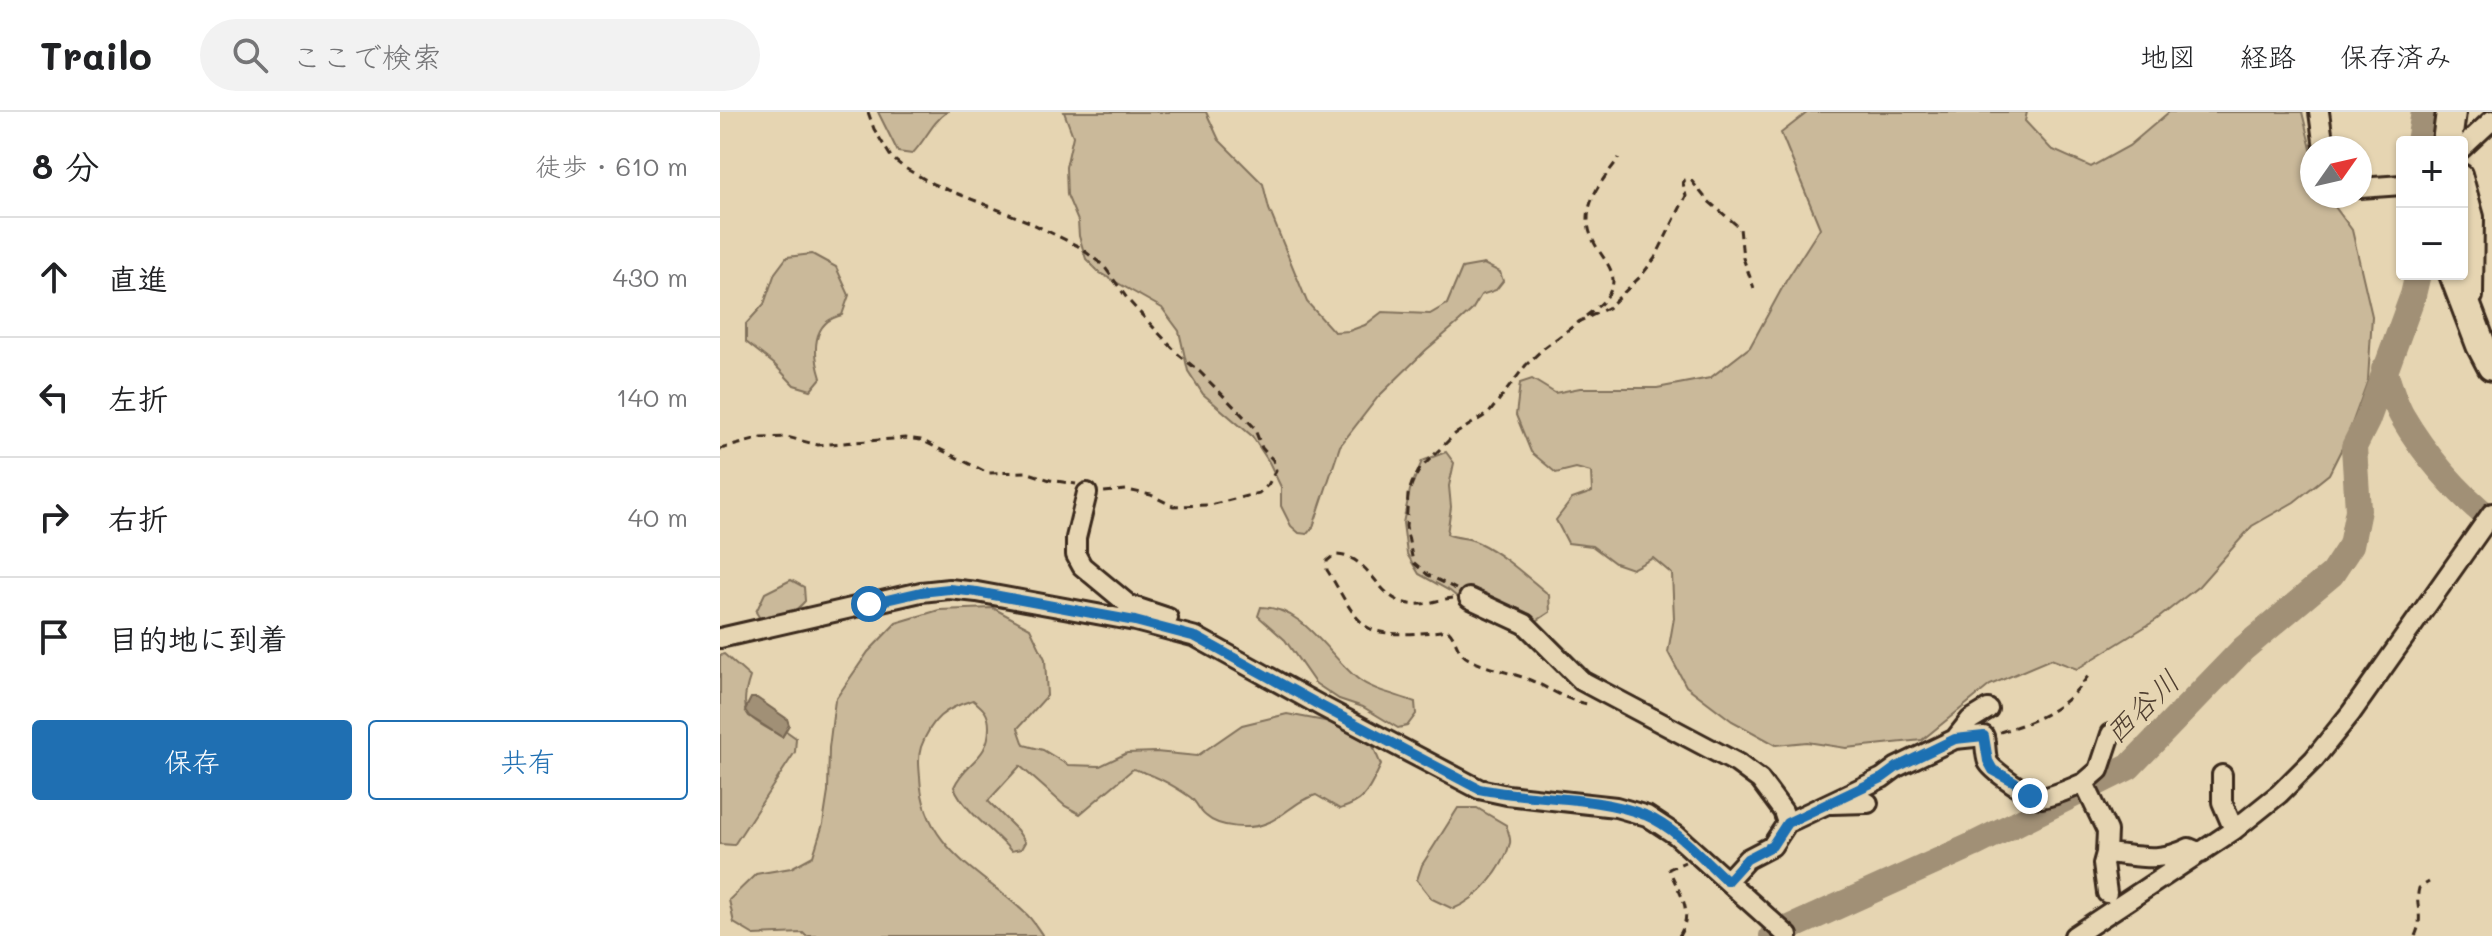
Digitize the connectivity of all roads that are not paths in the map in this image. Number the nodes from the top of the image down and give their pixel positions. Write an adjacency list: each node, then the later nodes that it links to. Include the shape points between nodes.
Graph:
1 (2319, 112): 4 (street)
2 (2451, 112): 5 (main road)
3 (2492, 120): 6 (street)
4 (2322, 136)
5 (2448, 136)
6 (2468, 142)
7 (2396, 185): 8 (street)
8 (2372, 187)
9 (2468, 192): 10 (street)
10 (2476, 216): 11 (street, via 2473,296)
11 (2458, 287): 12 (main road)
12 (2492, 366)
13 (1087, 493): 16 (street, via 1076,538 1082,566 1129,605 1187,625)
14 (2492, 513): 26 (street, via 2323,748 2279,794)
15 (1469, 598): 25 (street, via 1525,624 1582,681 1737,763 1760,780)
16 (1196, 637): 17 (street, via 1120,618 949,589); 29 (street, via 1479,789 1647,816)
17 (720, 638)
18 (1988, 709): 20 (street)
19 (2111, 734): 22 (street)
20 (1955, 739): 22 (street, via 1984,736 1993,770 2030,796); 24 (street)
21 (2222, 775): 26 (street, via 2222,802)
22 (2087, 788): 27 (street, via 2107,831)
23 (1868, 803): 24 (street)
24 (1830, 804): 25 (street)
25 (1787, 823): 29 (street, via 1772,846 1747,859)
26 (2234, 830): 28 (street)
27 (2106, 853): 28 (street, via 2157,858 2189,848); 30 (street)
28 (2201, 853): 32 (street)
29 (1727, 881): 31 (street)
30 (2107, 893)
31 (1788, 936)
32 (2074, 936)

